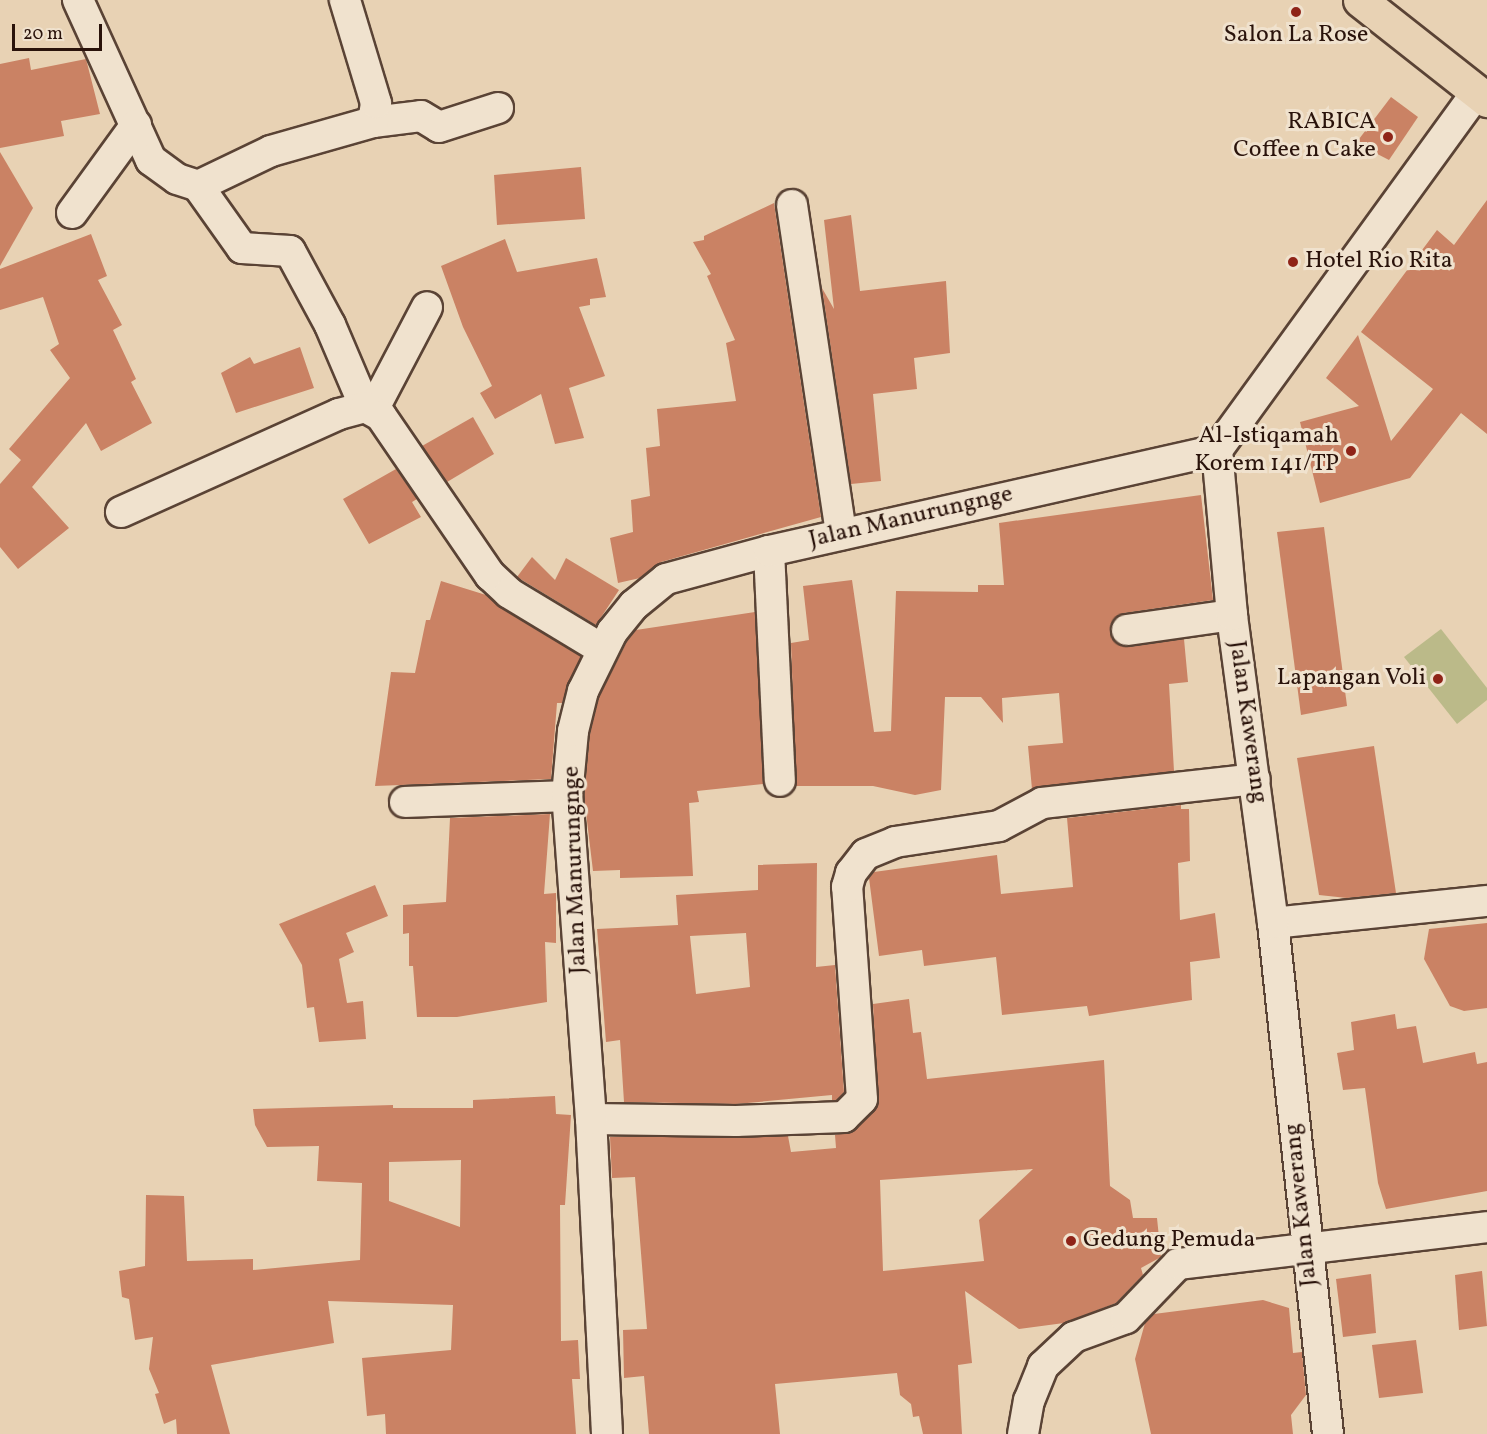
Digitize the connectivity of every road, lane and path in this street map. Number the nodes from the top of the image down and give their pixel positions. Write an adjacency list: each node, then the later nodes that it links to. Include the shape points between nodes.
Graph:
1 (78, 0): 7 (street)
2 (345, 0): 6 (street, via 376,103)
3 (1360, 0): 4 (main road)
4 (1482, 96): 13 (street)
5 (498, 108): 6 (street, via 439,127 421,116)
6 (373, 122): 8 (street, via 271,151)
7 (136, 125): 8 (street, via 151,160 177,179); 10 (street)
8 (198, 186): 12 (street, via 242,248 290,251 302,267)
9 (792, 205): 15 (street)
10 (72, 213)
11 (427, 308): 12 (street)
12 (369, 409): 14 (street, via 339,414); 19 (street, via 490,575 509,593)
13 (1217, 450): 15 (street, Jalan Manurungnge); 17 (street, Jalan Kawerang)
14 (121, 512)
15 (841, 534): 16 (street, Jalan Manurungnge)
16 (769, 550): 19 (street, Jalan Manurungnge, via 666,579 634,605); 21 (street)
17 (1232, 615): 18 (street); 20 (street, Jalan Kawerang)
18 (1127, 630)
19 (602, 649): 22 (street, Jalan Manurungnge, via 583,691 573,731)
20 (1255, 779): 25 (street, Jalan Kawerang); 26 (street, via 1042,803 999,826 914,838 866,854 850,873 846,887 862,1099 844,1117 736,1121)
21 (780, 781)
22 (567, 796): 23 (street); 26 (street, Jalan Manurungnge)
23 (405, 802)
24 (1487, 901): 25 (street)
25 (1273, 923): 28 (street, Jalan Kawerang)
26 (591, 1119): 29 (street, Jalan Manurungnge)
27 (1487, 1227): 28 (street)
28 (1306, 1251): 30 (street, via 1178,1264 1126,1318 1074,1337 1043,1366 1029,1401); 31 (street, Jalan Kawerang)
29 (608, 1434)
30 (1023, 1434)
31 (1328, 1434)

